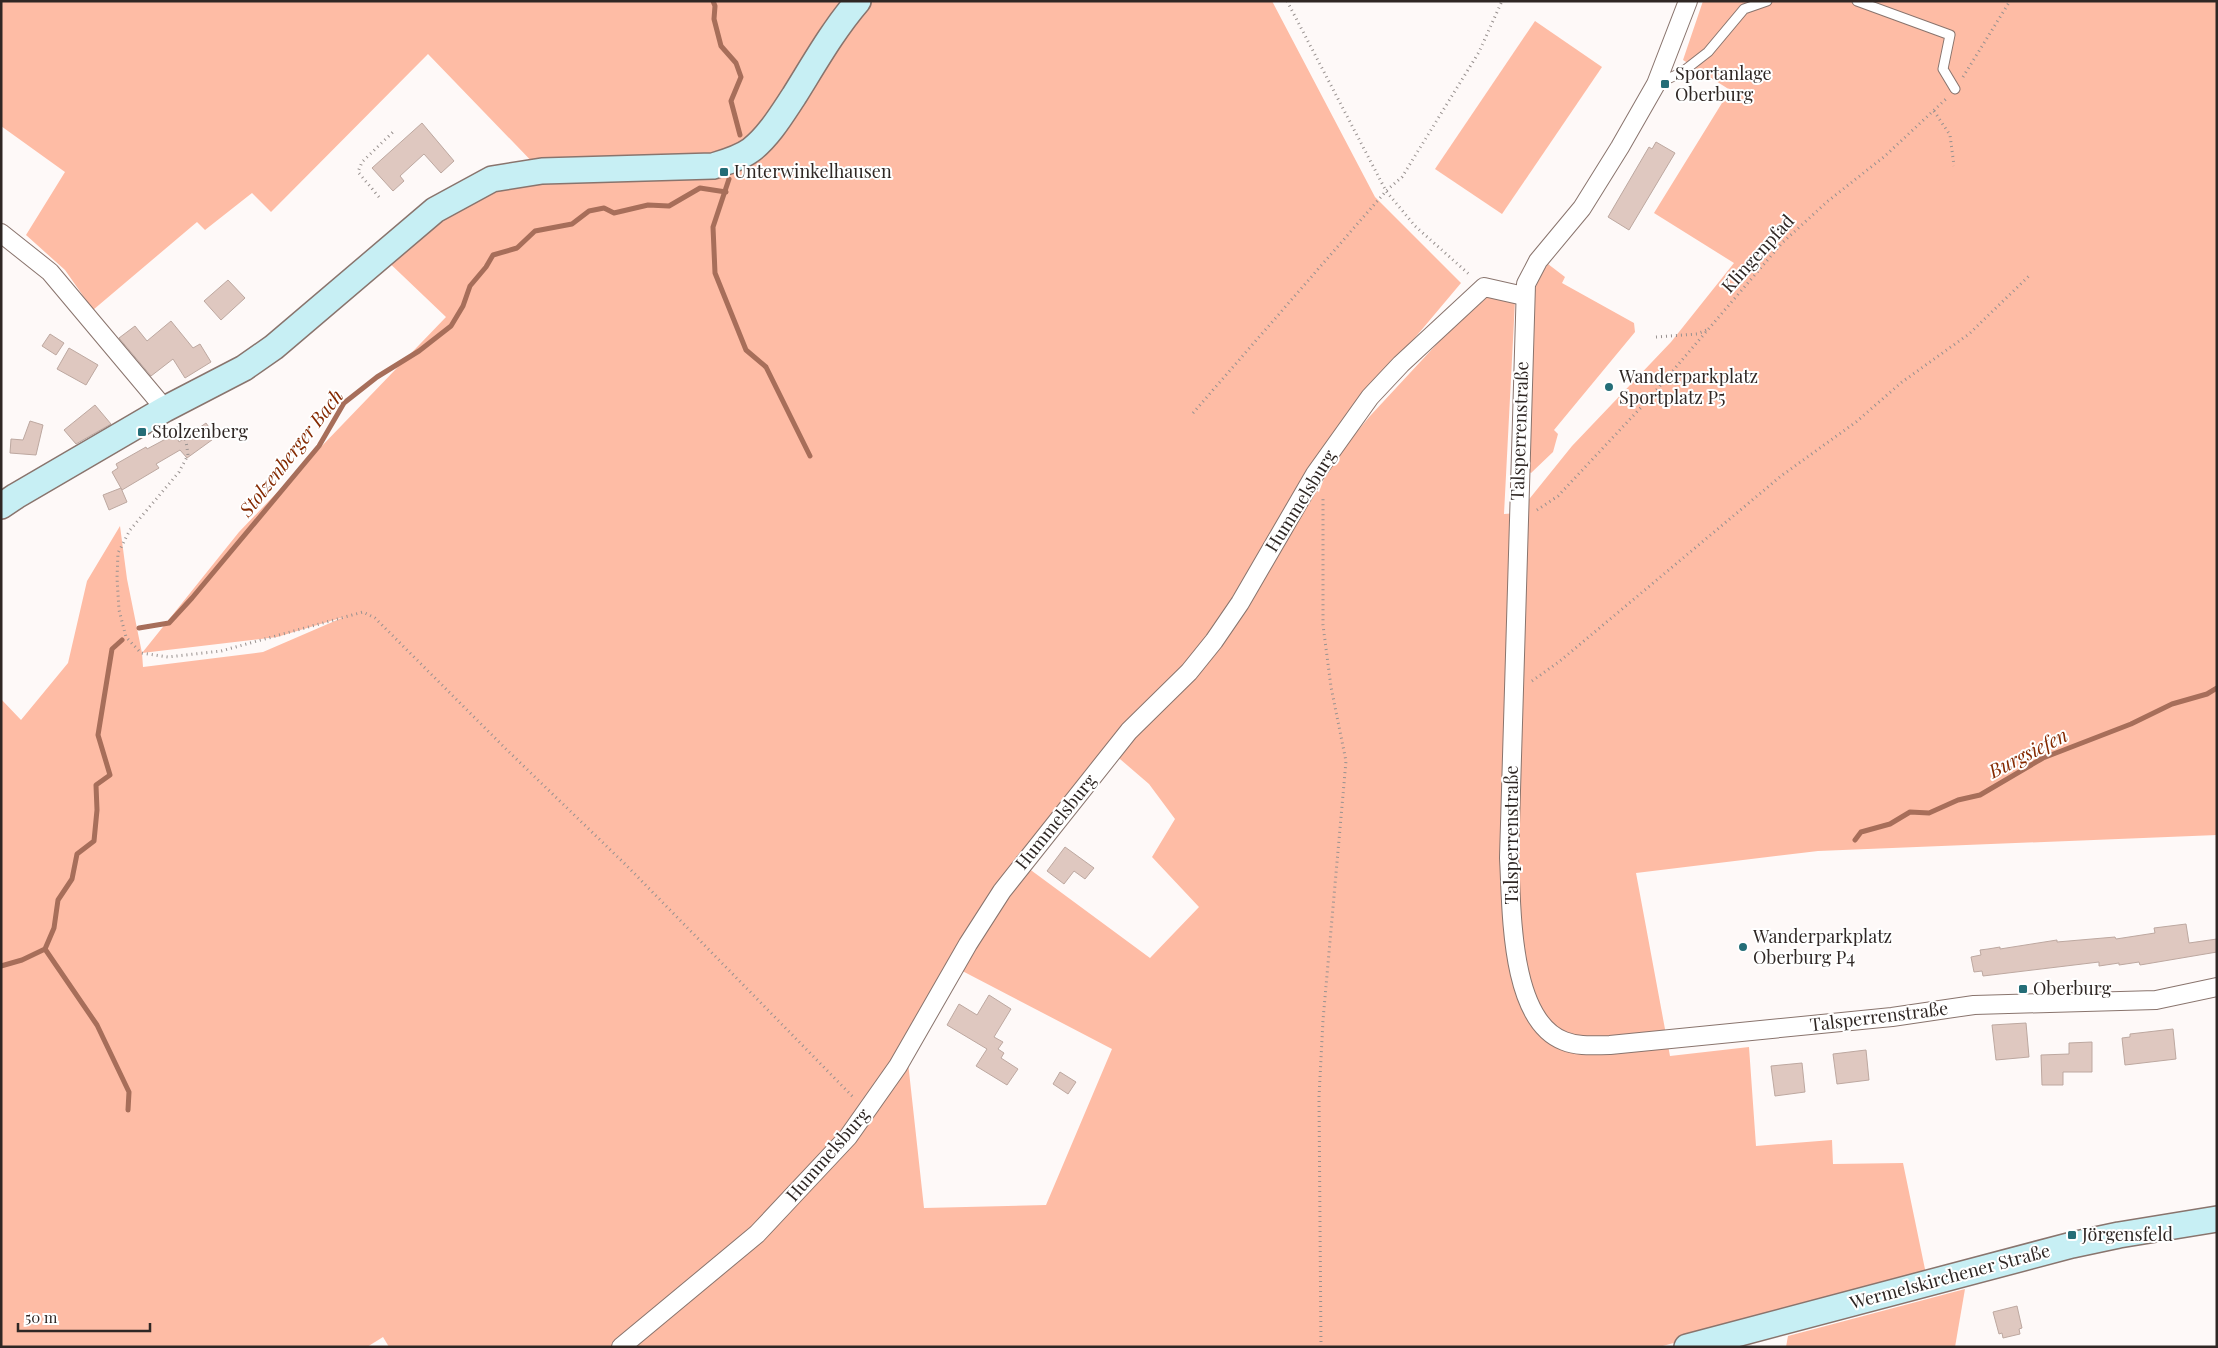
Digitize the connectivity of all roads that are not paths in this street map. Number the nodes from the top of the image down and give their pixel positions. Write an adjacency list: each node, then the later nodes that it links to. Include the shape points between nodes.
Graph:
1 (858, 1): 9 (street, via 761,141 738,158 713,166 542,171 492,179 435,210 274,347 244,368)
2 (1688, 1): 5 (street, Talsperrenstraße)
3 (1767, 1): 5 (lane, via 1744,9 1708,52 1681,73)
4 (1858, 1): 6 (lane, via 1950,35 1943,70)
5 (1656, 84): 8 (street, Talsperrenstraße, via 1601,179 1534,268)
6 (1953, 91)
7 (1, 233): 9 (street, via 50,272)
8 (1524, 296): 11 (street, Talsperrenstraße, via 1509,858 1516,949 1525,992 1544,1028 1564,1041 1587,1046 1634,1044 1892,1017 1974,1005 2156,1000); 13 (street, Hummelsburg, via 1484,287 1386,378 1315,474 1240,603 1214,641 1189,672 1129,731 1002,891 898,1066 848,1137 757,1234)
9 (165, 410): 10 (street)
10 (1, 506)
11 (2217, 987)
12 (2217, 1219): 14 (street, Wermelskirchener Straße, via 2072,1245)
13 (621, 1347)
14 (1687, 1347)

